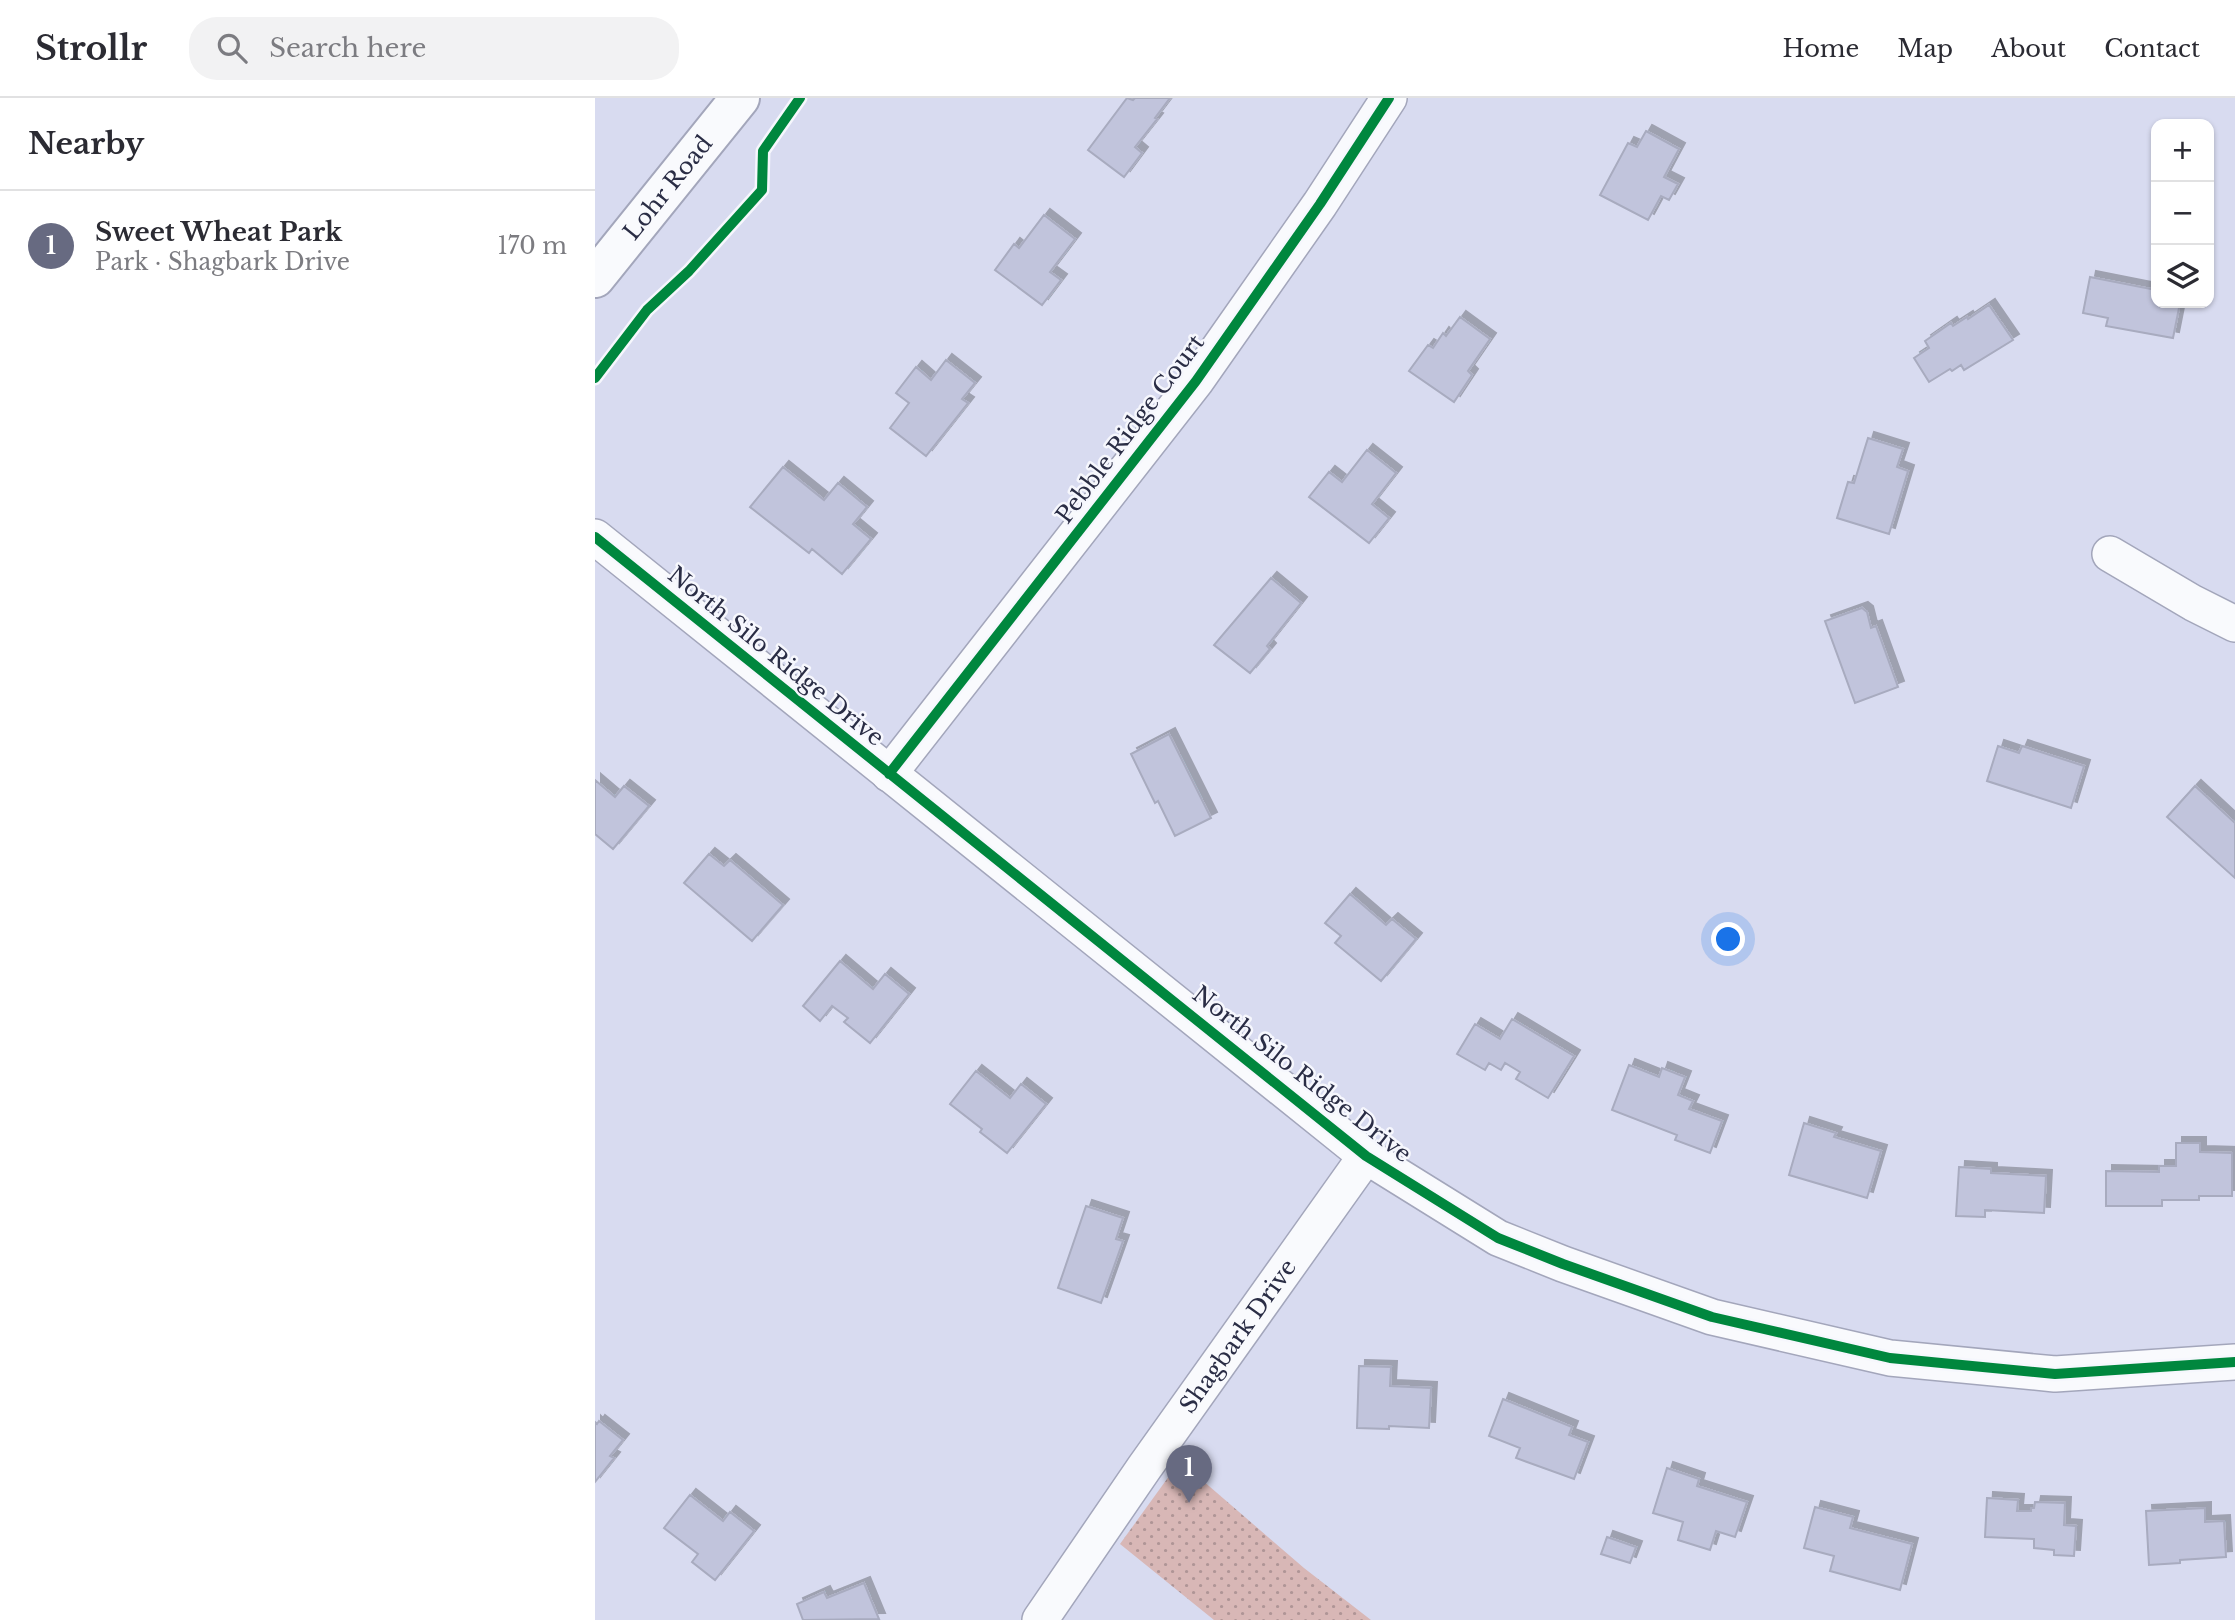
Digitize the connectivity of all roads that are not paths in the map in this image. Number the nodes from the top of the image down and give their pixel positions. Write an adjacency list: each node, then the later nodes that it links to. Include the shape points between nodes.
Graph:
1 (740, 98): 3 (street, Lohr Road)
2 (1389, 98): 7 (street, Pebble Ridge Court, via 1196,381)
3 (595, 278)
4 (595, 537): 7 (street, North Silo Ridge Drive)
5 (2110, 554): 6 (street)
6 (2235, 624)
7 (889, 774): 8 (street, North Silo Ridge Drive)
8 (1366, 1156): 9 (street, North Silo Ridge Drive, via 1498,1238 1712,1317 1890,1358 2055,1374); 10 (street, Shagbark Drive)
9 (2235, 1362)
10 (1040, 1620)

